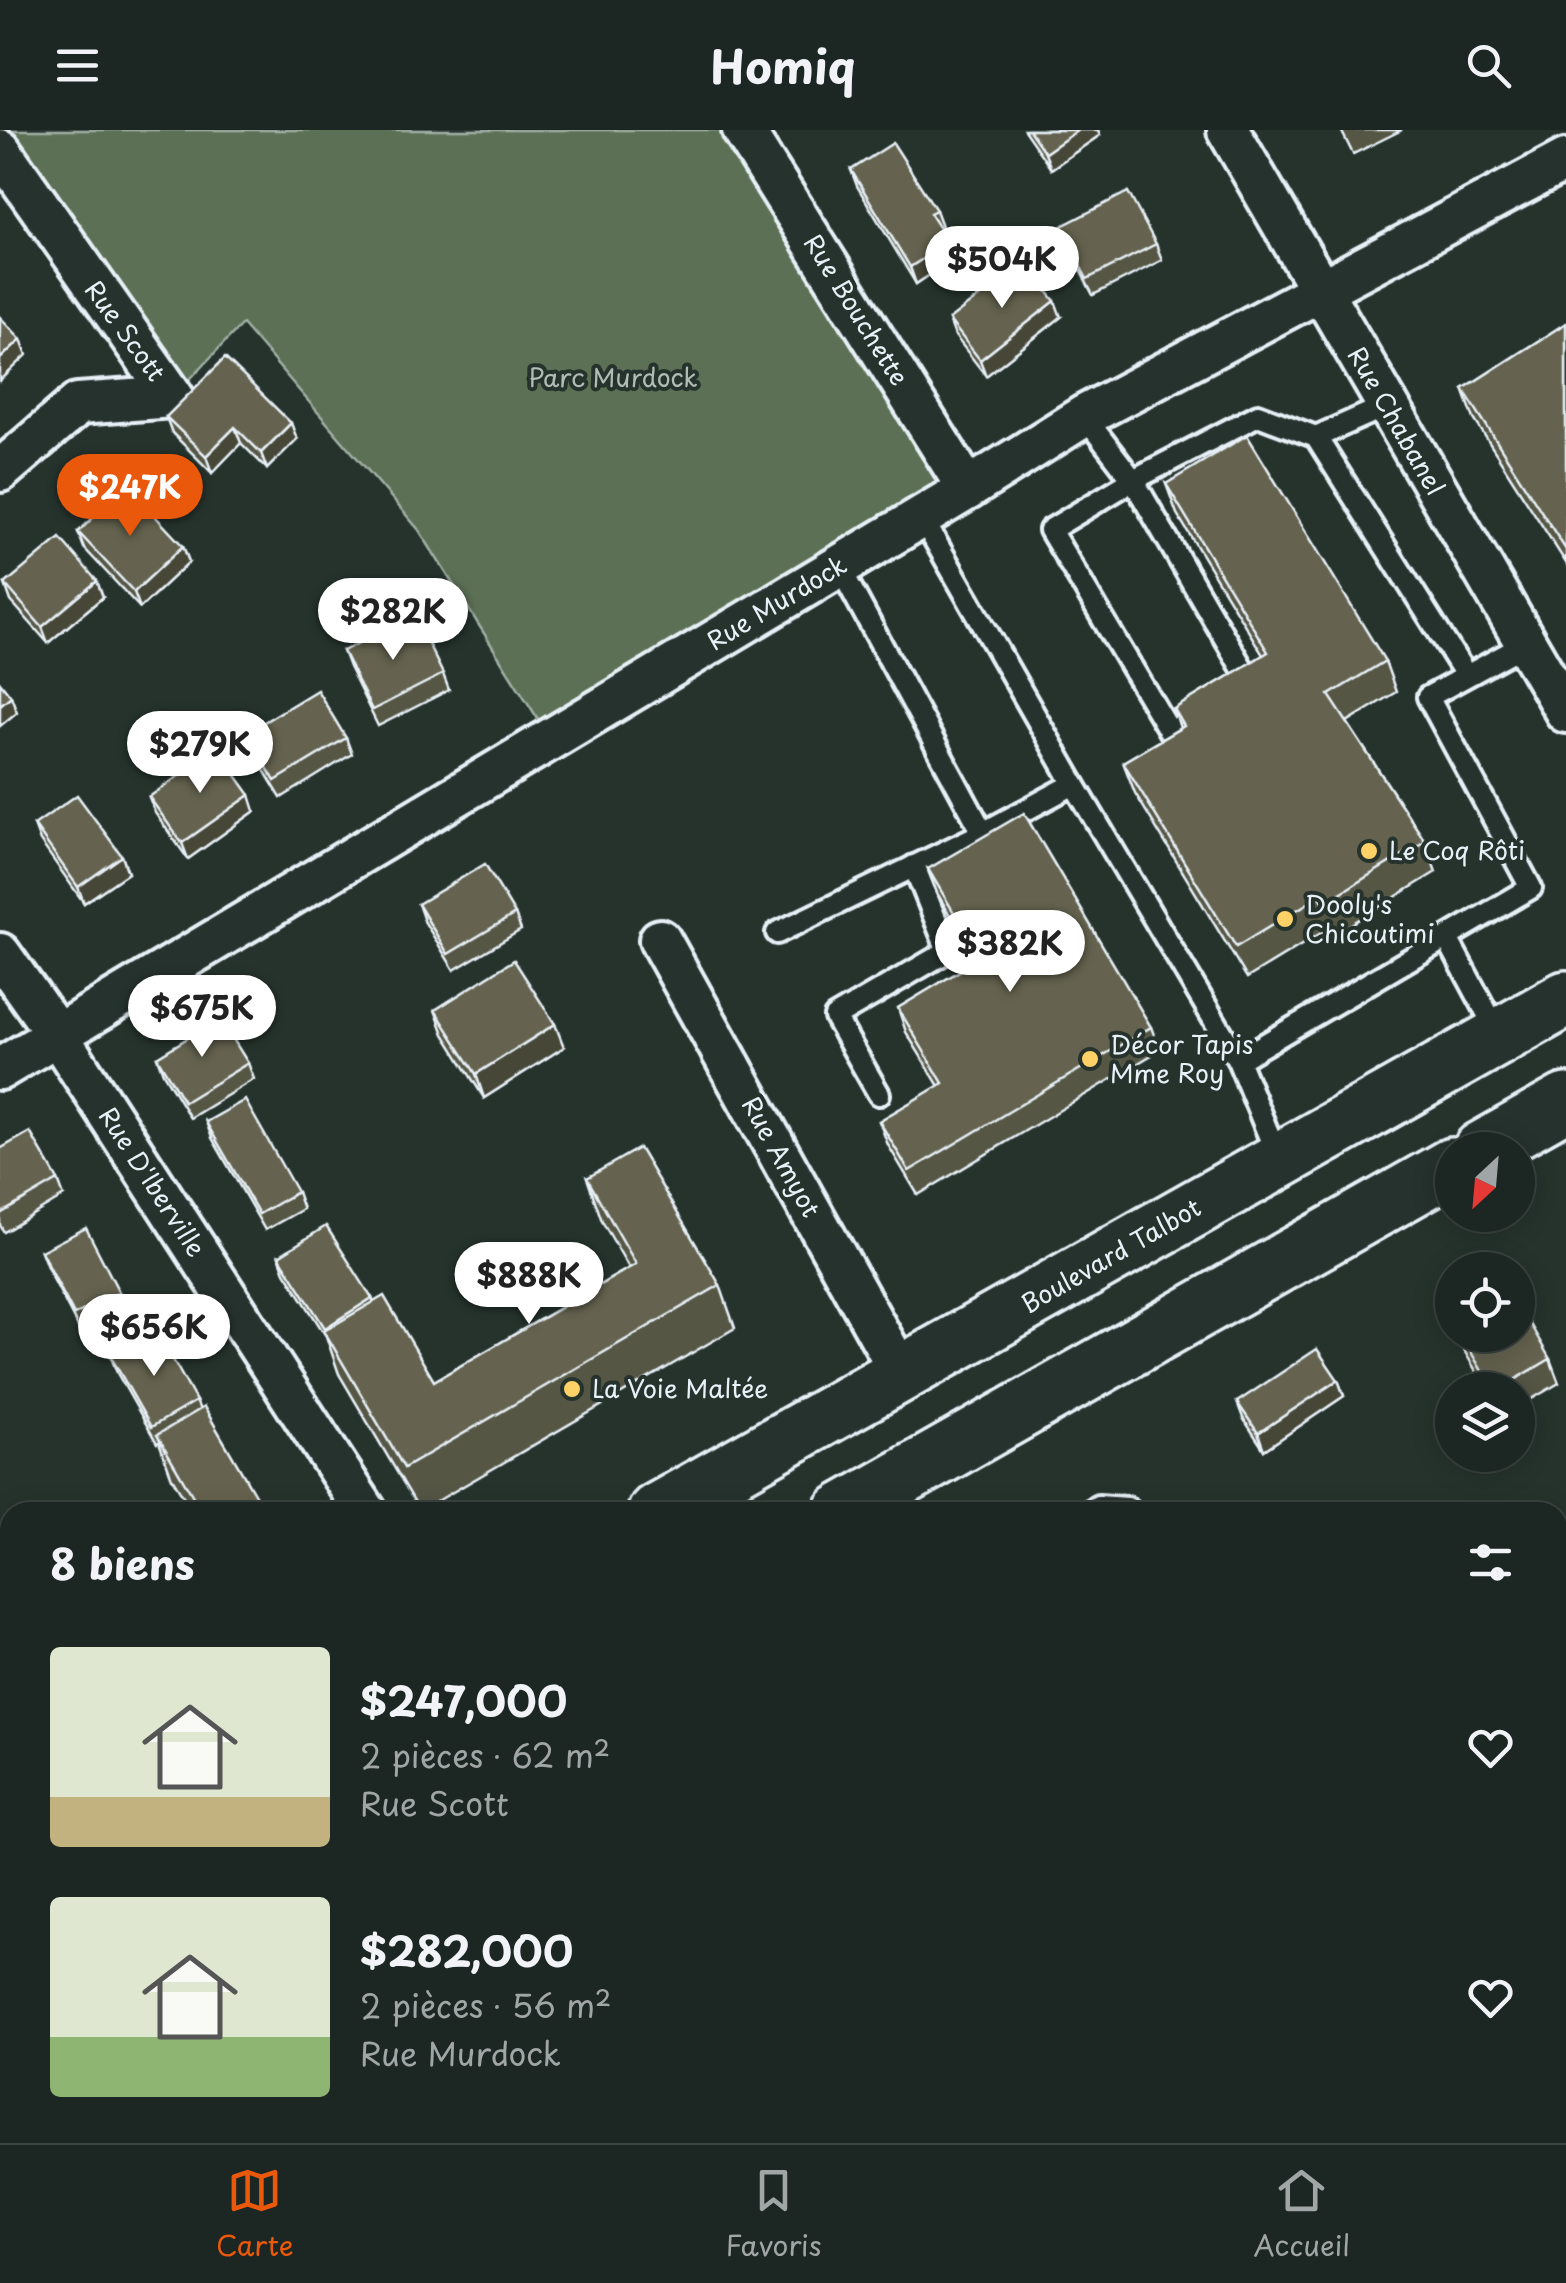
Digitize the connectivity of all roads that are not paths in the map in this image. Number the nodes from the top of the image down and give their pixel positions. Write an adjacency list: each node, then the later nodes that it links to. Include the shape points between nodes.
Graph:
1 (744, 130): 11 (street, Rue Bouchette)
2 (1228, 130): 5 (street, Rue Chabanel)
3 (0, 150): 9 (street, Rue Scott, via 173,397 78,404)
4 (1566, 160): 5 (street, Rue Murdock)
5 (1318, 289): 6 (street, Rue Chabanel); 7 (street, Rue Murdock)
6 (1386, 406): 8 (lane); 14 (street, Rue Chabanel)
7 (1084, 416): 10 (lane); 11 (street, Rue Murdock)
8 (1316, 437): 10 (lane, via 1258,414); 15 (lane)
9 (0, 471)
10 (1133, 480): 10 (lane, via 1252,685 1170,732 1050,530)
11 (968, 489): 12 (street, Rue Murdock)
12 (922, 516): 13 (street, Rue Murdock); 17 (lane)
13 (839, 566): 18 (lane); 25 (street, Rue Murdock)
14 (1527, 642): 15 (lane); 16 (street, Rue Chabanel)
15 (1466, 676): 22 (lane, via 1428,697 1532,888)
16 (1566, 712)
17 (1074, 784): 18 (lane); 27 (lane)
18 (984, 833): 19 (lane)
19 (914, 866): 20 (lane); 29 (lane, via 948,950 835,1017)
20 (777, 933)
21 (660, 940): 34 (street, Rue Amyot)
22 (1448, 940): 26 (lane); 27 (lane)
23 (0, 954): 25 (street, Rue D'Iberville)
24 (1566, 1000): 26 (main road, Boulevard Talbot)
25 (58, 1036): 28 (street, Rue Murdock); 35 (street, Rue D'Iberville)
26 (1500, 1037): 32 (main road, Boulevard Talbot)
27 (1238, 1060): 32 (lane)
28 (0, 1068)
29 (879, 1094)
30 (1566, 1102): 31 (main road)
31 (1513, 1132)
32 (1280, 1161): 34 (main road, Boulevard Talbot)
33 (1435, 1176): 37 (main road)
34 (902, 1375): 36 (main road, Boulevard Talbot)
35 (360, 1502)
36 (674, 1502)
37 (860, 1502)

